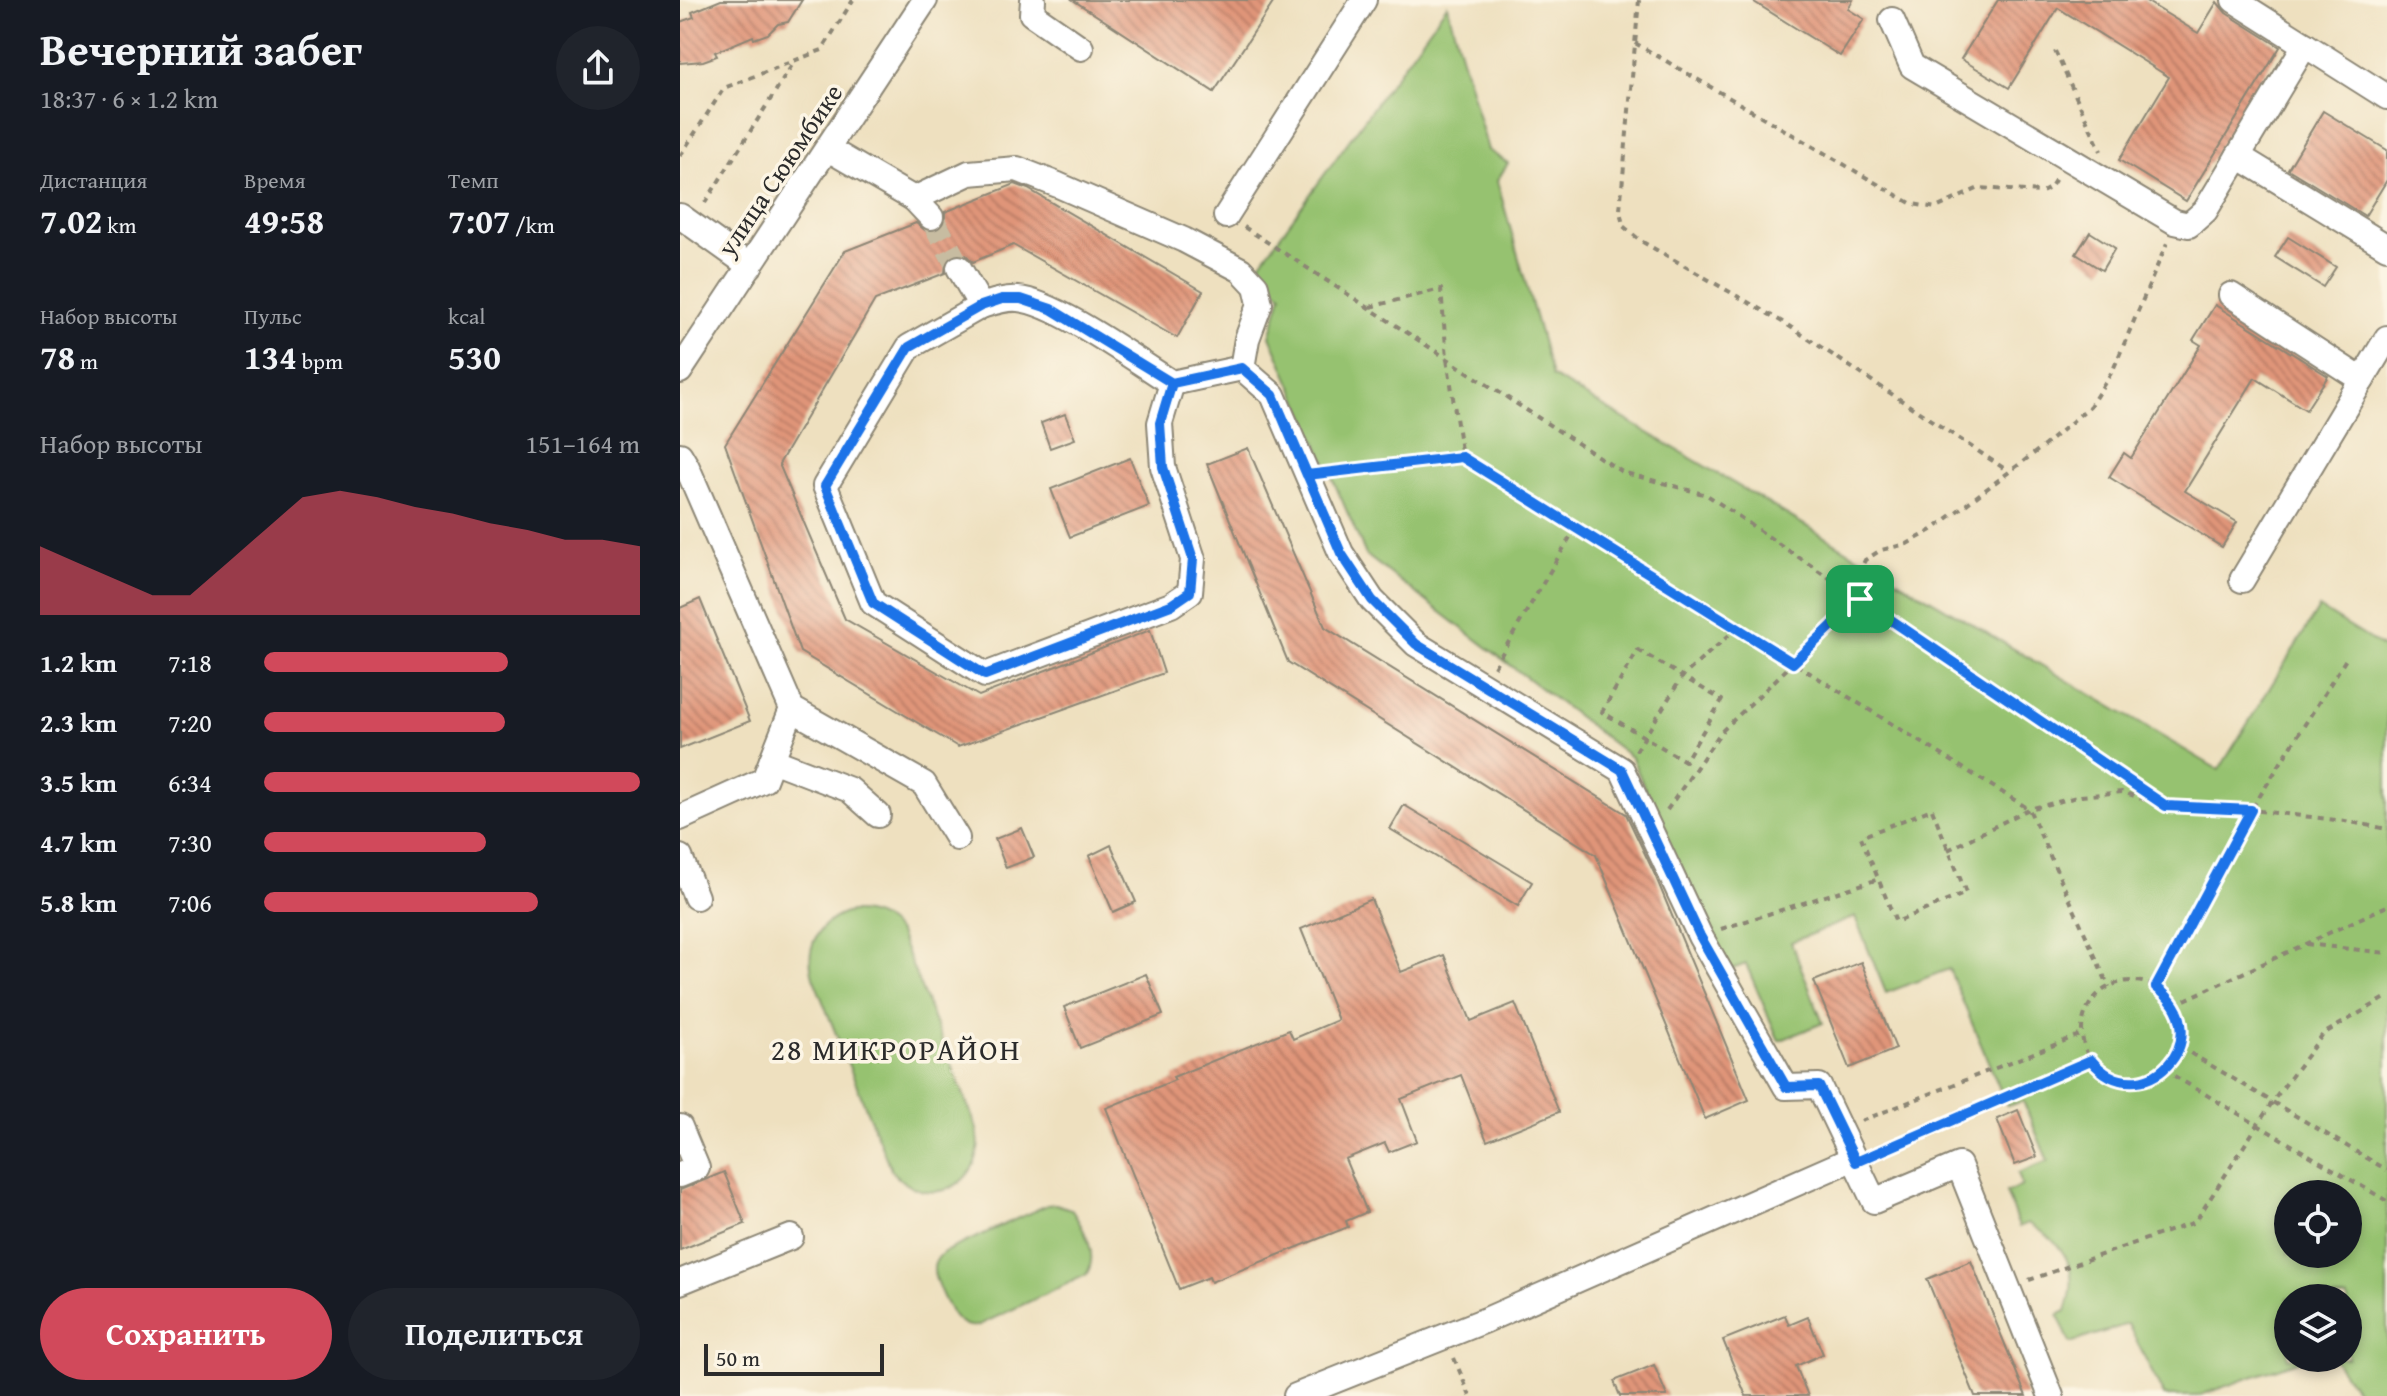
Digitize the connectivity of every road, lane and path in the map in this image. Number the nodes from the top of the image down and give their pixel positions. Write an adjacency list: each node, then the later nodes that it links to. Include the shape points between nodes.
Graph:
1 (853, 0): 12 (path, via 822,50)
2 (925, 0): 14 (street, улица Сююмбике)
3 (1033, 0): 10 (street, via 1032,14)
4 (1364, 0): 20 (street)
5 (1639, 0): 8 (path)
6 (2234, 0): 9 (street)
7 (1892, 20): 17 (street, via 1912,66)
8 (1635, 43): 17 (path, via 1912,204 1936,208 1979,188 2042,192); 38 (path, via 1620,210 1623,226 1786,324)
9 (2305, 45): 13 (street); 16 (street)
10 (1081, 48)
11 (2055, 51): 18 (path)
12 (795, 60): 15 (path, via 724,88); 22 (path)
13 (2387, 97)
14 (828, 149): 19 (street); 25 (street, улица Сююмбике)
15 (680, 156)
16 (2238, 156): 23 (street, via 2205,211 2189,225); 24 (street)
17 (2069, 158): 18 (street)
18 (2117, 186): 23 (street)
19 (914, 199): 21 (street); 32 (street, via 969,173 1017,169 1207,252 1241,270 1256,286 1260,304)
20 (1226, 216): 29 (path)
21 (931, 217)
22 (686, 220): 25 (street)
23 (2175, 222): 38 (path, via 2113,370 2090,406)
24 (2387, 247)
25 (750, 266): 33 (street, улица Сююмбике)
26 (959, 268): 28 (street)
27 (2231, 295): 34 (street)
28 (981, 306): 35 (street, via 1021,299 1051,309); 35 (street, via 909,347 825,486 873,603 985,675 1171,605 1190,592 1193,559 1163,467 1160,423)
29 (1368, 308): 31 (path); 31 (path, via 1441,289)
30 (2387, 338): 34 (street)
31 (1447, 358): 37 (path); 42 (path, via 1622,472 1707,495)
32 (1242, 368): 35 (street); 39 (street, via 1273,395)
33 (680, 371)
34 (2362, 380): 41 (street)
35 (1172, 383)
36 (680, 455): 48 (street)
37 (1462, 457): 39 (path); 40 (path)
38 (2008, 471): 42 (path, via 1932,530 1865,560)
39 (1307, 475): 47 (street, via 1341,553 1372,600 1416,644)
40 (1576, 527): 43 (path); 47 (path)
41 (2242, 580)
42 (1860, 599): 45 (path); 52 (path)
43 (1738, 627): 45 (path); 46 (path)
44 (2346, 659): 54 (path)
45 (1793, 663): 53 (path); 58 (path, via 1721,732)
46 (1682, 677): 49 (path); 49 (path, via 1722,700 1685,761); 49 (path, via 1638,650 1602,712)
47 (1484, 686): 51 (street)
48 (792, 709): 50 (street); 59 (street, via 924,784)
49 (1645, 738): 51 (path)
50 (772, 760): 55 (street, via 850,790); 56 (street, via 764,780)
51 (1622, 770): 58 (street)
52 (2166, 806): 53 (path, via 2122,792); 54 (path)
53 (2029, 809): 60 (path); 68 (path)
54 (2251, 810): 57 (path); 69 (path)
55 (878, 815)
56 (680, 818)
57 (2387, 829)
58 (1651, 833): 65 (street)
59 (957, 838)
60 (1948, 850): 62 (path, via 1932,809 1861,837); 62 (path, via 1966,893 1896,922)
61 (680, 857): 63 (street)
62 (1879, 879): 65 (path)
63 (696, 897)
64 (2387, 906): 66 (path)
65 (1700, 936): 79 (street, via 1786,1087 1819,1086)
66 (2305, 944): 67 (path); 71 (path)
67 (2387, 953)
68 (2109, 987): 69 (path, via 2128,982); 72 (path, via 2089,1006)
69 (2156, 987): 71 (path)
70 (2387, 997): 76 (path, via 2323,1034)
71 (2174, 1005): 73 (path, via 2181,1022)
72 (2082, 1034): 74 (path); 79 (path)
73 (2180, 1047): 75 (path); 76 (path)
74 (2091, 1060): 75 (path, via 2125,1081 2142,1081); 80 (path)
75 (2164, 1070): 77 (path)
76 (2273, 1101): 77 (path); 81 (path)
77 (2258, 1124): 83 (path); 86 (path, via 2195,1222)
78 (680, 1127): 82 (street, via 697,1168)
79 (1840, 1129): 80 (street)
80 (1855, 1160): 86 (street, via 1874,1201 1959,1165); 87 (street)
81 (2387, 1170)
82 (680, 1175)
83 (2387, 1201)
84 (791, 1237): 85 (street)
85 (680, 1282)
86 (2007, 1288): 90 (street)
87 (1446, 1336): 88 (street); 89 (path)
88 (1296, 1396)
89 (1470, 1396)
90 (2051, 1396)

